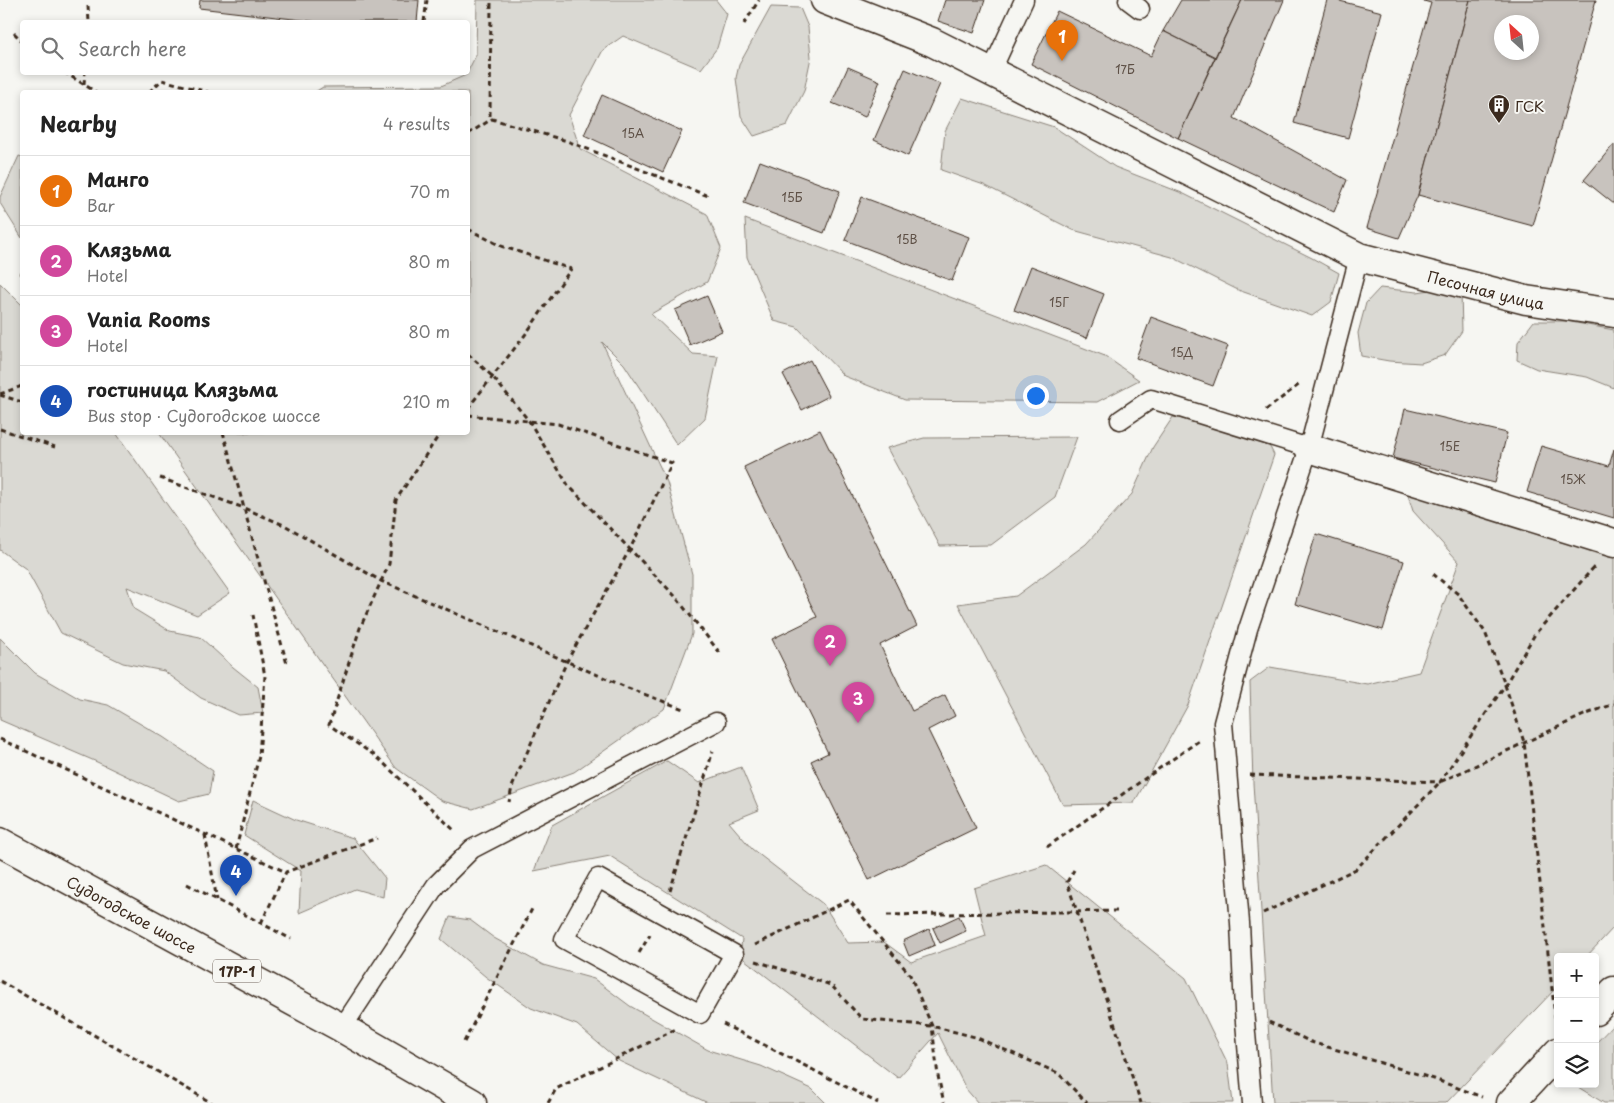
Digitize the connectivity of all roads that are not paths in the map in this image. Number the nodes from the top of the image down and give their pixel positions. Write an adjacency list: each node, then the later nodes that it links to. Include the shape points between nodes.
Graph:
1 (825, 0): 3 (street, Песочная улица, via 932,42)
2 (1024, 0): 3 (lane)
3 (992, 72): 4 (street, Песочная улица)
4 (1360, 257): 5 (street, Песочная улица, via 1526,300); 7 (lane)
5 (1614, 313)
6 (1120, 420): 7 (lane, via 1151,399)
7 (1309, 448): 8 (street); 18 (lane, via 1248,629 1223,724)
8 (1607, 551)
9 (716, 722): 14 (lane, via 472,849 436,885)
10 (0, 842): 14 (street, Судогодское шоссе / 17Р-1)
11 (663, 915): 11 (lane, via 734,954 700,1014 564,940 598,878)
12 (1614, 991): 13 (street)
13 (1599, 1007)
14 (342, 1028): 17 (street, Судогодское шоссе / 17Р-1)
15 (1555, 1043): 16 (street)
16 (1500, 1101)
17 (472, 1103)
18 (1252, 1103)

